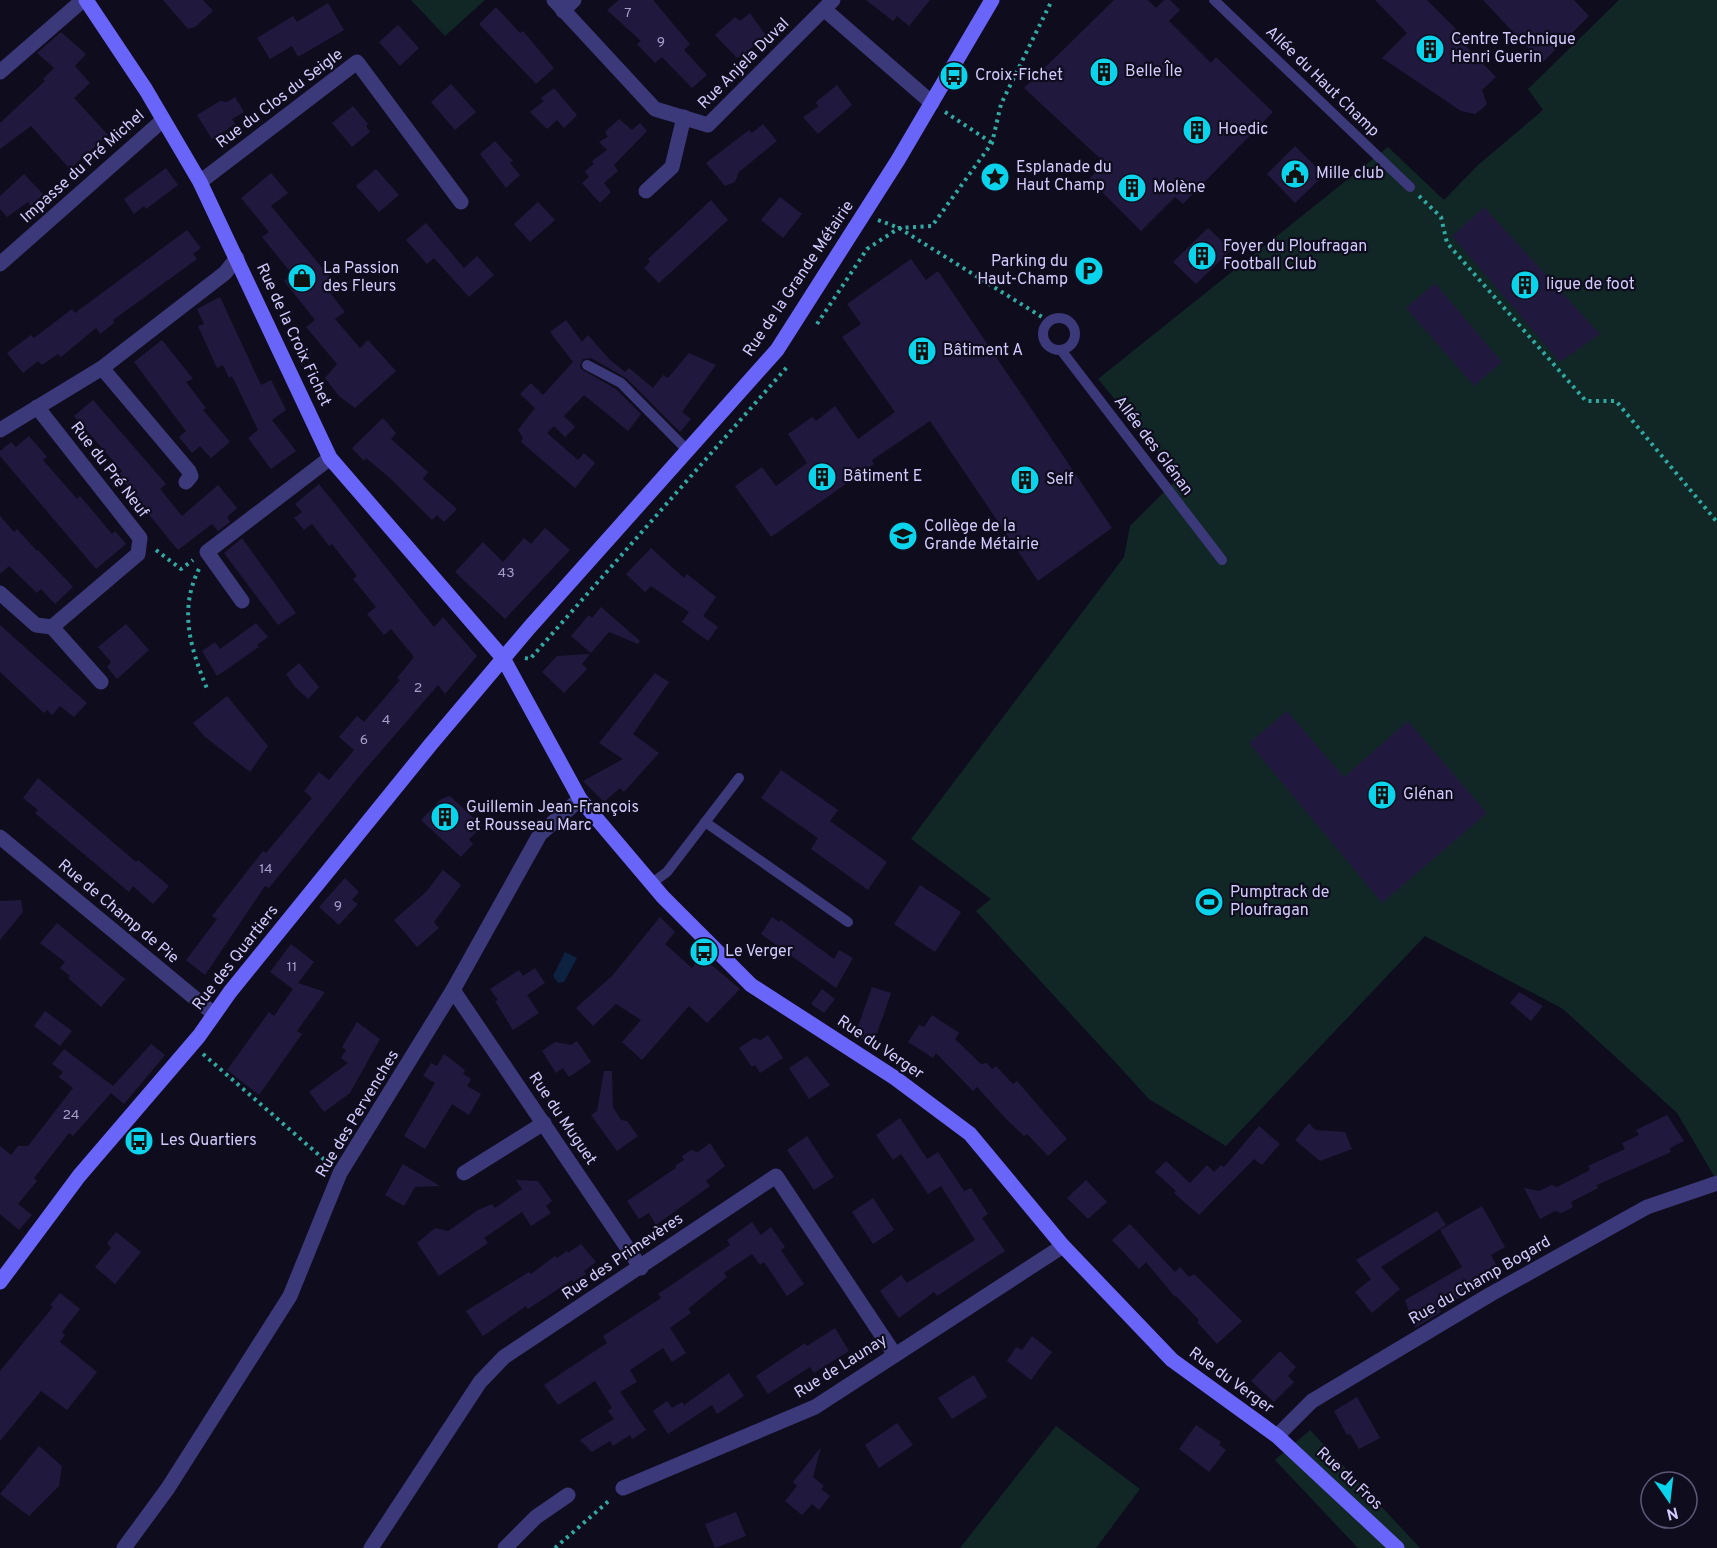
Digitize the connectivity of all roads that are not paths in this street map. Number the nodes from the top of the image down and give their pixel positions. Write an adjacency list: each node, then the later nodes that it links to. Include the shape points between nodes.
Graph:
1 (85, 0): 6 (street); 9 (street, Rue de la Croix Fichet)
2 (992, 0): 7 (street, Rue de la Grande Métairie)
3 (1214, 0): 11 (lane, Allée du Haut Champ)
4 (564, 4): 8 (street, Rue Anjela Duval, via 655,109)
5 (829, 5): 7 (street, Rue Anjela Duval); 8 (street, Rue Anjela Duval, via 708,125)
6 (0, 72)
7 (932, 103): 21 (street, Rue de la Grande Métairie, via 777,350)
8 (684, 117): 12 (street, via 672,167)
9 (163, 120): 10 (street, Rue de la Croix Fichet); 15 (street, Impasse du Pré Michel)
10 (200, 182): 13 (street, Rue du Clos du Seigle, via 357,62); 14 (street, Rue de la Croix Fichet)
11 (1410, 187)
12 (646, 191)
13 (461, 202)
14 (237, 258): 18 (street, via 225,273); 22 (street, Rue de la Croix Fichet)
15 (0, 264)
16 (1061, 350): 16 (lane, via 1053,349 1045,341 1044,331 1050,322 1065,320 1075,331 1071,345); 24 (lane, Allée des Glénan)
17 (587, 365): 21 (lane, via 621,383)
18 (102, 368): 19 (street); 23 (street, via 189,471 191,476)
19 (37, 407): 20 (street); 27 (street, Rue du Pré Neuf, via 140,538 138,554)
20 (0, 430)
21 (687, 451): 28 (street, Rue de la Grande Métairie)
22 (330, 458): 26 (street, via 207,552); 28 (street, Rue de la Croix Fichet)
23 (186, 482)
24 (1222, 560)
25 (0, 593): 27 (street, via 36,625)
26 (242, 601)
27 (52, 627): 29 (street)
28 (503, 658): 31 (street, Rue du Verger); 37 (street, Rue des Quartiers)
29 (101, 682)
30 (739, 778): 32 (lane)
31 (580, 799): 34 (street, Rue du Verger); 36 (street, Rue des Pervenches, via 540,834)
32 (705, 822): 34 (lane, via 667,872); 35 (lane)
33 (0, 837): 37 (street, Rue de Champ de Pie)
34 (652, 883): 41 (street, Rue du Verger, via 751,986 895,1078 970,1134)
35 (848, 922)
36 (453, 990): 38 (street, Rue du Muguet); 48 (street, Rue des Pervenches, via 340,1173 290,1296 168,1488)
37 (214, 1014): 43 (street, Rue des Quartiers, via 79,1176)
38 (544, 1123): 39 (street); 42 (street, Rue du Muguet)
39 (464, 1173)
40 (1717, 1184): 45 (street, Rue du Champ Bogard, via 1647,1207 1491,1294 1312,1401)
41 (1063, 1246): 44 (street, Rue de Launay); 45 (street, Rue du Verger, via 1172,1360)
42 (641, 1268): 44 (street, Rue des Primevères, via 776,1176); 49 (street, Rue des Primevères, via 504,1357 480,1383)
43 (0, 1282)
44 (895, 1355): 46 (street, Rue de Launay, via 815,1407)
45 (1277, 1437): 51 (street, Rue du Fros)
46 (623, 1488)
47 (568, 1495): 50 (street, via 536,1517)
48 (124, 1548)
49 (371, 1548)
50 (505, 1548)
51 (1396, 1548)

